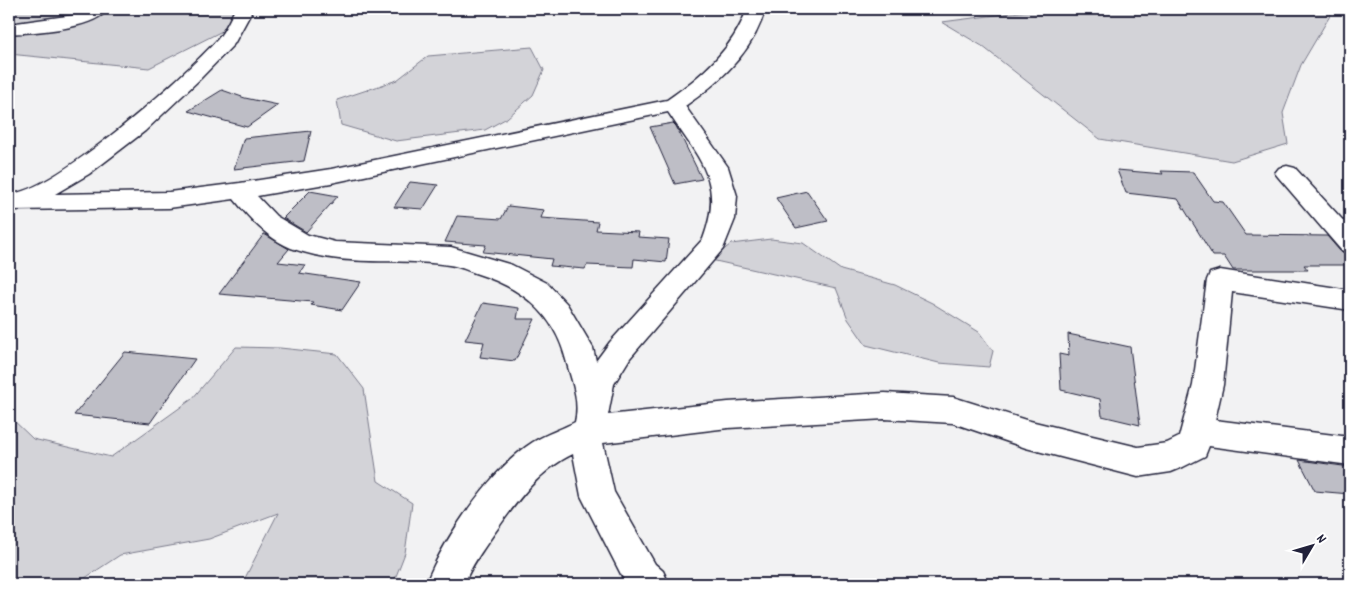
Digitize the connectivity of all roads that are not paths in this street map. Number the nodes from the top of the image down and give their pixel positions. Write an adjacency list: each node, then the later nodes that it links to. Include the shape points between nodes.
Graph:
1 (99, 9): 4 (street, via 78,20)
2 (244, 9): 8 (street, via 228,40 137,126 81,169)
3 (756, 9): 5 (street, via 741,43 697,89)
4 (9, 29)
5 (674, 105): 7 (street, via 341,174); 11 (street, via 716,168 724,196 723,219 714,243 620,350 599,382)
6 (1287, 173): 9 (street)
7 (240, 191): 8 (street, via 160,200); 11 (street, via 267,222 300,241 335,251 451,256 504,272 537,290 557,311 578,348)
8 (15, 203)
9 (1350, 244)
10 (1350, 300): 12 (street, via 1220,280 1208,385)
11 (592, 419): 12 (street, via 885,406 953,410 1026,434 1138,462 1171,457 1194,446); 14 (street, via 511,481 457,557); 15 (street, via 587,443 598,496 642,577)
12 (1197, 431): 13 (street)
13 (1350, 451)
14 (445, 584)
15 (650, 584)

